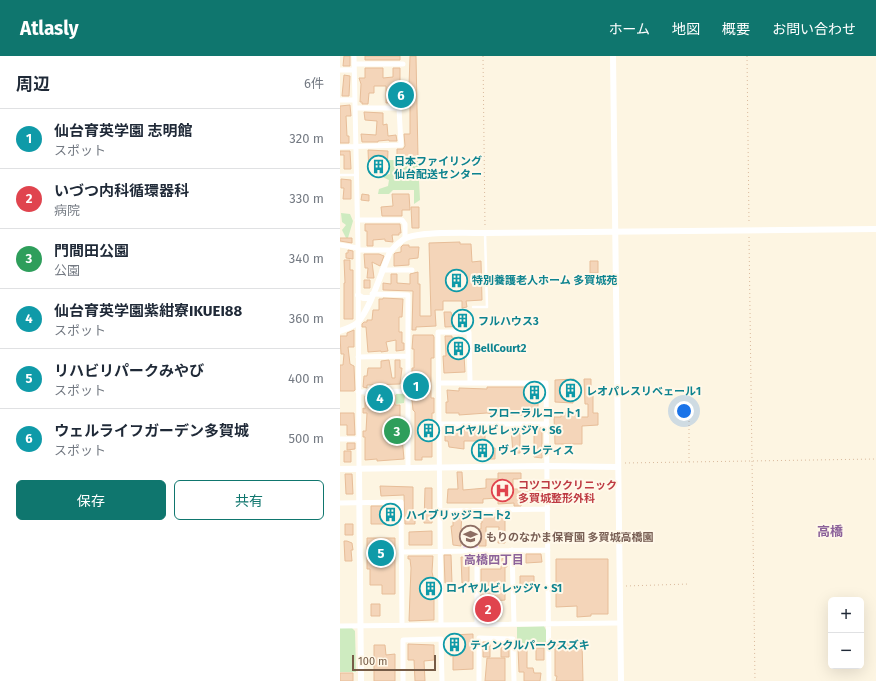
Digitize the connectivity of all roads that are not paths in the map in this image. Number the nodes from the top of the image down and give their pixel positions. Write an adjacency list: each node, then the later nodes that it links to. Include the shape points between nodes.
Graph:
1 (354, 56): 4 (street)
2 (613, 56): 15 (street)
3 (403, 64): 4 (street)
4 (354, 67): 5 (street); 7 (street)
5 (340, 70)
6 (340, 100): 7 (street)
7 (354, 100): 8 (street)
8 (355, 108): 10 (street); 10 (street, via 399,108 401,145)
9 (340, 147): 10 (street)
10 (355, 147): 12 (street)
11 (340, 175): 12 (lane)
12 (355, 175): 13 (street)
13 (357, 220): 17 (street, via 402,220); 19 (street)
14 (876, 229): 15 (street)
15 (616, 232): 16 (street); 38 (street)
16 (485, 233): 17 (street, via 421,235); 25 (lane, via 487,307)
17 (405, 239): 20 (street)
18 (340, 245): 19 (street)
19 (358, 249): 20 (street); 23 (street)
20 (392, 250): 21 (street)
21 (382, 270): 22 (street); 24 (street)
22 (412, 270)
23 (358, 295): 24 (street, via 362,298); 26 (street)
24 (372, 296): 26 (street); 28 (street, via 408,295)
25 (474, 307)
26 (358, 321): 27 (street); 29 (street)
27 (340, 331)
28 (407, 356): 29 (street); 32 (street)
29 (358, 357): 33 (street)
30 (439, 383): 31 (street); 31 (street, via 438,332 469,332); 34 (street)
31 (470, 383): 35 (street, via 546,383)
32 (407, 391): 33 (street); 40 (street)
33 (358, 392): 37 (street)
34 (439, 424): 35 (street); 41 (street)
35 (547, 424): 39 (street)
36 (340, 439): 37 (street)
37 (359, 439): 43 (street)
38 (618, 465): 39 (street); 53 (street)
39 (547, 466): 41 (street); 46 (street)
40 (408, 468): 41 (street); 43 (street)
41 (440, 468): 47 (street)
42 (340, 469): 43 (street)
43 (359, 469): 44 (street)
44 (359, 502): 45 (street); 51 (street, via 401,502); 60 (street)
45 (340, 503)
46 (548, 509): 47 (street); 49 (street)
47 (440, 511): 52 (street)
48 (512, 550): 49 (street); 50 (street); 56 (street)
49 (548, 550): 57 (street)
50 (477, 551): 52 (street); 55 (street)
51 (401, 552): 52 (street); 58 (street)
52 (440, 552): 54 (street)
53 (620, 623): 57 (street); 67 (street)
54 (441, 624): 55 (street); 58 (street)
55 (477, 624): 56 (street)
56 (514, 624): 57 (street)
57 (549, 624): 66 (street)
58 (402, 625): 60 (street)
59 (340, 626): 60 (street)
60 (360, 626): 61 (street)
61 (361, 681)
62 (404, 681): 63 (street, via 403,640 441,638)
63 (442, 681)
64 (479, 681): 65 (street, via 479,638 513,639)
65 (514, 681)
66 (549, 681)
67 (621, 681)

